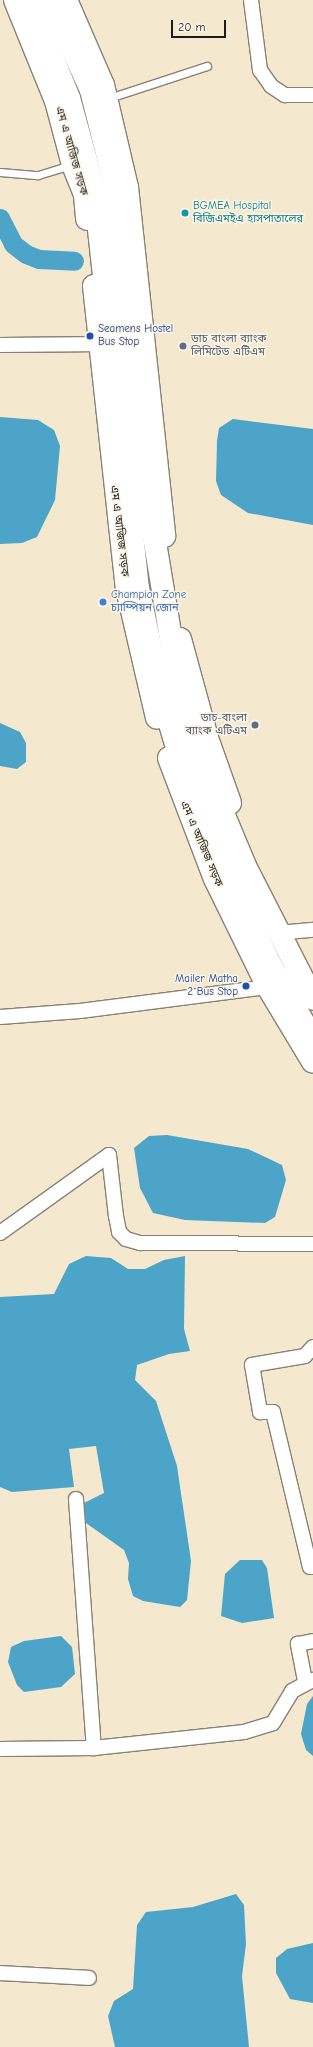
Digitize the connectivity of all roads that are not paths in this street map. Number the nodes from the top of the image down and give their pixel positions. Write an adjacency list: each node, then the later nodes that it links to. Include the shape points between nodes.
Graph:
1 (15, 0): 9 (main road, এম এ আজিজ সড়ক, via 56,101)
2 (29, 0): 19 (main road, via 69,98 95,193 138,588 159,687 187,781 227,874 270,964)
3 (50, 0): 17 (main road, via 91,90 116,189 146,488 178,681 207,775 245,866)
4 (66, 0): 8 (main road)
5 (251, 0): 7 (street, via 260,70 271,86 286,94)
6 (207, 66): 8 (lane)
7 (313, 96)
8 (107, 99): 14 (main road, via 128,194 158,485 180,640 221,782)
9 (73, 165): 10 (lane, via 38,175); 12 (main road, এম এ আজিজ সড়ক, via 85,195)
10 (0, 172)
11 (0, 344): 12 (street)
12 (100, 344): 16 (main road, এম এ আজিজ সড়ক, via 126,590 148,689 177,786 215,879)
13 (313, 930): 14 (street)
14 (288, 932): 15 (main road)
15 (313, 979)
16 (268, 987): 18 (street, via 80,1011); 20 (main road, এম এ আজিজ সড়ক)
17 (313, 999)
18 (0, 1017)
19 (313, 1039)
20 (313, 1062)
21 (0, 1233): 22 (street, via 109,1155 119,1232 126,1239 140,1243)
22 (313, 1244)
23 (313, 1347): 25 (street, via 305,1356 252,1365 260,1412 273,1412 310,1567)
24 (76, 1499): 28 (street)
25 (313, 1567)
26 (313, 1641): 27 (street, via 298,1644)
27 (309, 1681): 28 (street, via 282,1704 270,1726 244,1732)
28 (94, 1748): 29 (street)
29 (0, 1749)
30 (0, 1973): 31 (street)
31 (89, 1978)

